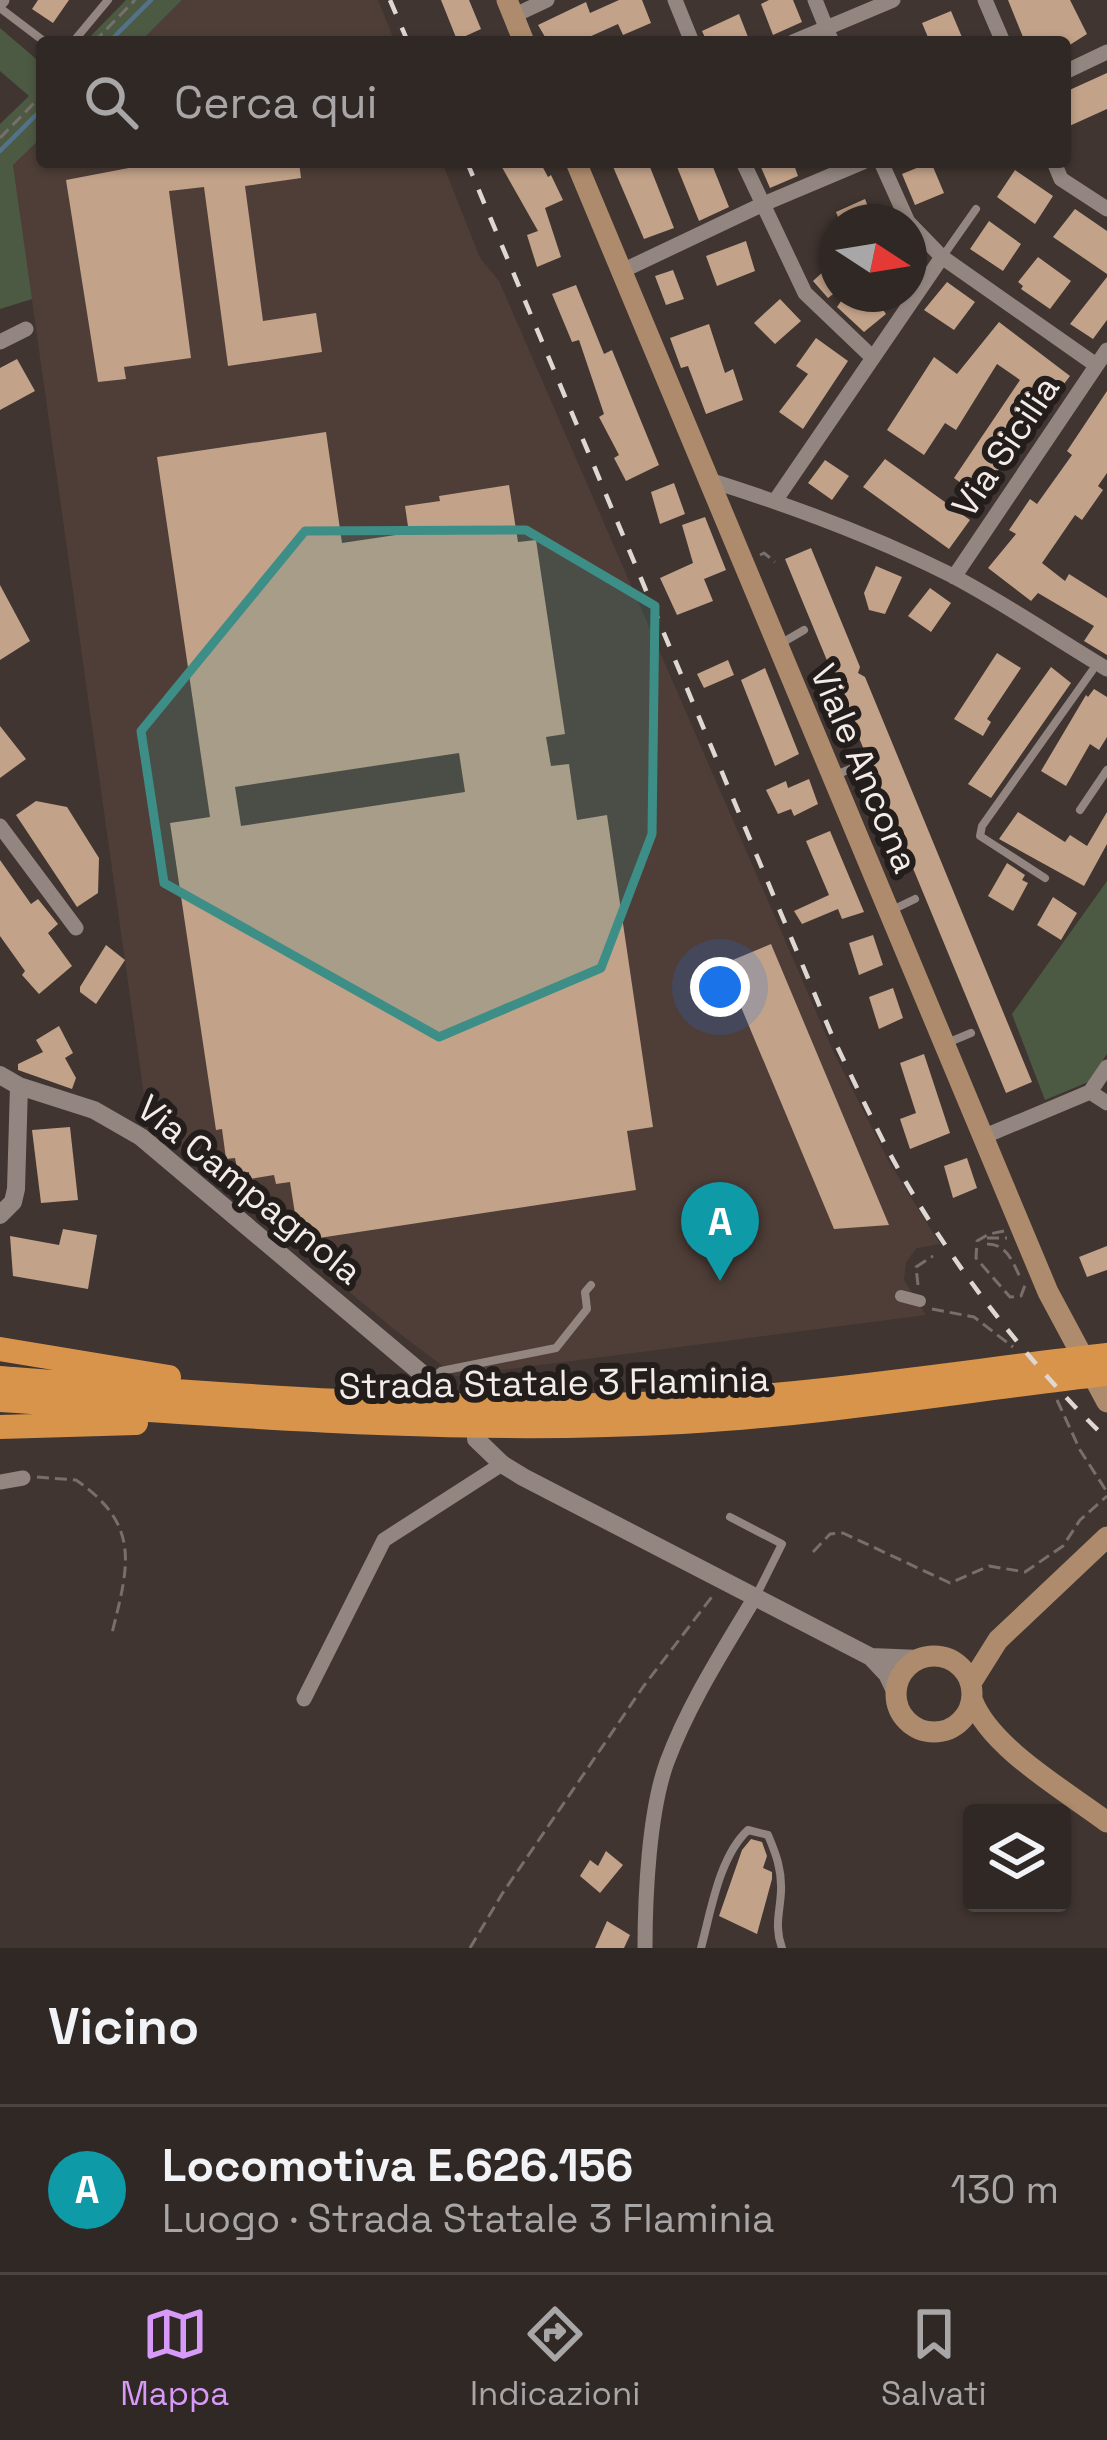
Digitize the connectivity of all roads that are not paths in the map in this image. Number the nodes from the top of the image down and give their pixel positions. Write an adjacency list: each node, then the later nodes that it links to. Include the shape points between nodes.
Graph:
1 (108, 0): 11 (lane)
2 (547, 0): 8 (street)
3 (675, 0): 13 (street)
4 (815, 0): 9 (street)
5 (893, 0): 9 (street)
6 (985, 0): 14 (street)
7 (0, 3): 10 (lane)
8 (510, 8): 12 (main road)
9 (830, 35)
10 (38, 36)
11 (78, 36)
12 (522, 36)
13 (690, 36)
14 (1000, 36)
15 (1107, 52): 16 (street)
16 (1071, 69)
17 (579, 168): 28 (main road, Viale Ancona)
18 (745, 168): 23 (street)
19 (849, 168): 23 (street)
20 (884, 168): 22 (street)
21 (1056, 168): 25 (street)
22 (901, 204)
23 (761, 205): 28 (street); 32 (street, via 805,292)
24 (976, 208): 27 (lane)
25 (1107, 209)
26 (927, 241): 27 (street)
27 (943, 257): 32 (street); 33 (street)
28 (622, 272): 34 (main road, Viale Ancona)
29 (26, 329): 30 (street)
30 (0, 342)
31 (1107, 350): 33 (street, Via Sicilia)
32 (872, 358): 35 (street)
33 (1096, 365): 36 (street, Via Sicilia)
34 (709, 480): 35 (street); 38 (main road, Viale Ancona)
35 (776, 501): 36 (street)
36 (954, 577): 39 (street)
37 (804, 630): 38 (lane)
38 (778, 645): 42 (main road, Viale Ancona)
39 (1100, 670): 45 (lane, via 982,826 980,836 998,851)
40 (860, 765): 42 (lane)
41 (1107, 770): 43 (lane)
42 (832, 777): 47 (main road, Viale Ancona)
43 (1080, 810)
44 (0, 826): 48 (street)
45 (1046, 878)
46 (915, 899): 47 (lane)
47 (889, 911): 50 (main road, Viale Ancona)
48 (76, 928)
49 (971, 1033): 50 (lane)
50 (946, 1043): 56 (main road, Viale Ancona)
51 (1107, 1067): 54 (street)
52 (0, 1075): 53 (street, Via Campagnola)
53 (19, 1087): 57 (street, via 16,1189); 65 (street, Via Campagnola, via 94,1110 141,1137)
54 (1090, 1092): 55 (street); 56 (street)
55 (1107, 1103)
56 (986, 1136): 66 (main road, Viale Ancona, via 1048,1292)
57 (0, 1215)
58 (591, 1285): 65 (lane, via 587,1310 556,1348 440,1371)
59 (901, 1296): 60 (street)
60 (920, 1301)
61 (0, 1349): 68 (highway)
62 (1107, 1355): 63 (highway, Strada Statale 3 Flaminia)
63 (1007, 1376): 66 (highway, Strada Statale 3 Flaminia); 68 (highway, Strada Statale 3 Flaminia, via 663,1403); 70 (highway, Strada Statale 3 Flaminia, via 765,1416)
64 (0, 1378): 68 (highway, Strada Statale 3 Flaminia)
65 (434, 1384)
66 (1105, 1391)
67 (0, 1400): 70 (highway, Strada Statale 3 Flaminia)
68 (355, 1401)
69 (0, 1426): 70 (highway)
70 (379, 1426)
71 (476, 1439): 72 (street)
72 (502, 1464): 77 (street); 84 (street, via 384,1540)
73 (23, 1478): 74 (street)
74 (0, 1482)
75 (730, 1517): 77 (lane, via 782,1544)
76 (1104, 1540): 78 (main road)
77 (755, 1597): 79 (street); 88 (street, via 665,1766)
78 (998, 1640): 81 (main road); 82 (main road)
79 (871, 1657): 80 (street); 83 (street)
80 (920, 1659): 81 (main road); 83 (main road, via 903,1672)
81 (956, 1662): 82 (main road)
82 (972, 1691): 85 (main road); 86 (main road)
83 (896, 1693): 85 (main road, via 903,1717 923,1731)
84 (304, 1699)
85 (958, 1724): 86 (main road)
86 (994, 1736): 87 (main road)
87 (1107, 1822)
88 (645, 1948)
89 (701, 1948): 90 (lane, via 716,1893 748,1830 768,1835 779,1862 775,1929)
90 (782, 1948)

